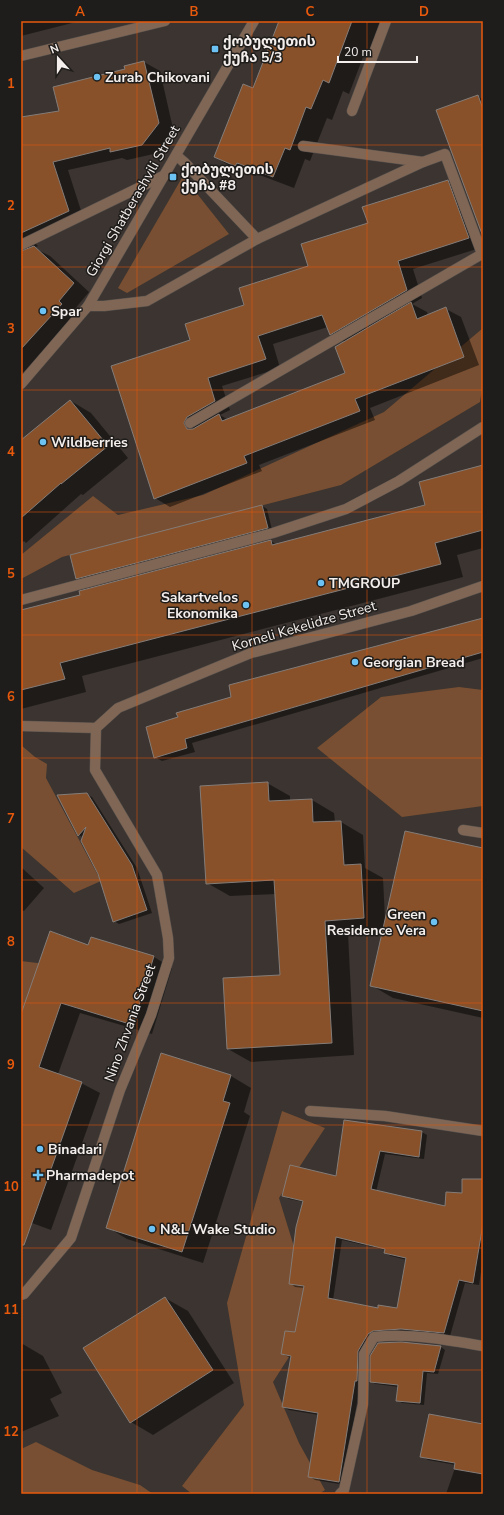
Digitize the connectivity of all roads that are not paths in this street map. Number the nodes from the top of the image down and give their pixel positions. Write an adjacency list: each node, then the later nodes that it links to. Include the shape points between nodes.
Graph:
1 (165, 21): 4 (street)
2 (254, 21): 7 (street, Giorgi Shatberashvili Street)
3 (386, 21): 5 (street)
4 (21, 56)
5 (352, 111)
6 (303, 146): 8 (street)
7 (176, 156): 9 (street, Giorgi Shatberashvili Street); 10 (street)
8 (423, 162): 10 (street); 14 (street, via 445,154 482,254)
9 (165, 175): 11 (street); 12 (street, Giorgi Shatberashvili Street)
10 (257, 239): 12 (street, via 147,301)
11 (21, 244)
12 (88, 306): 13 (street, Giorgi Shatberashvili Street)
13 (21, 384)
14 (190, 423)
15 (483, 427): 17 (street, via 399,481 346,508 273,533)
16 (483, 586): 19 (street, Korneli Kekelidze Street, via 411,611 251,653 118,708)
17 (21, 600)
18 (21, 726): 19 (street)
19 (96, 728): 24 (street, Nino Zhvania Street, via 95,770 157,875 169,958 151,1015 120,1090 71,1238)
20 (463, 830): 21 (street)
21 (483, 833)
22 (310, 1111): 23 (street, via 385,1116)
23 (483, 1131)
24 (21, 1295)
25 (483, 1346): 26 (street, via 394,1335 374,1337 364,1354 363,1404 344,1490)
26 (340, 1494)

